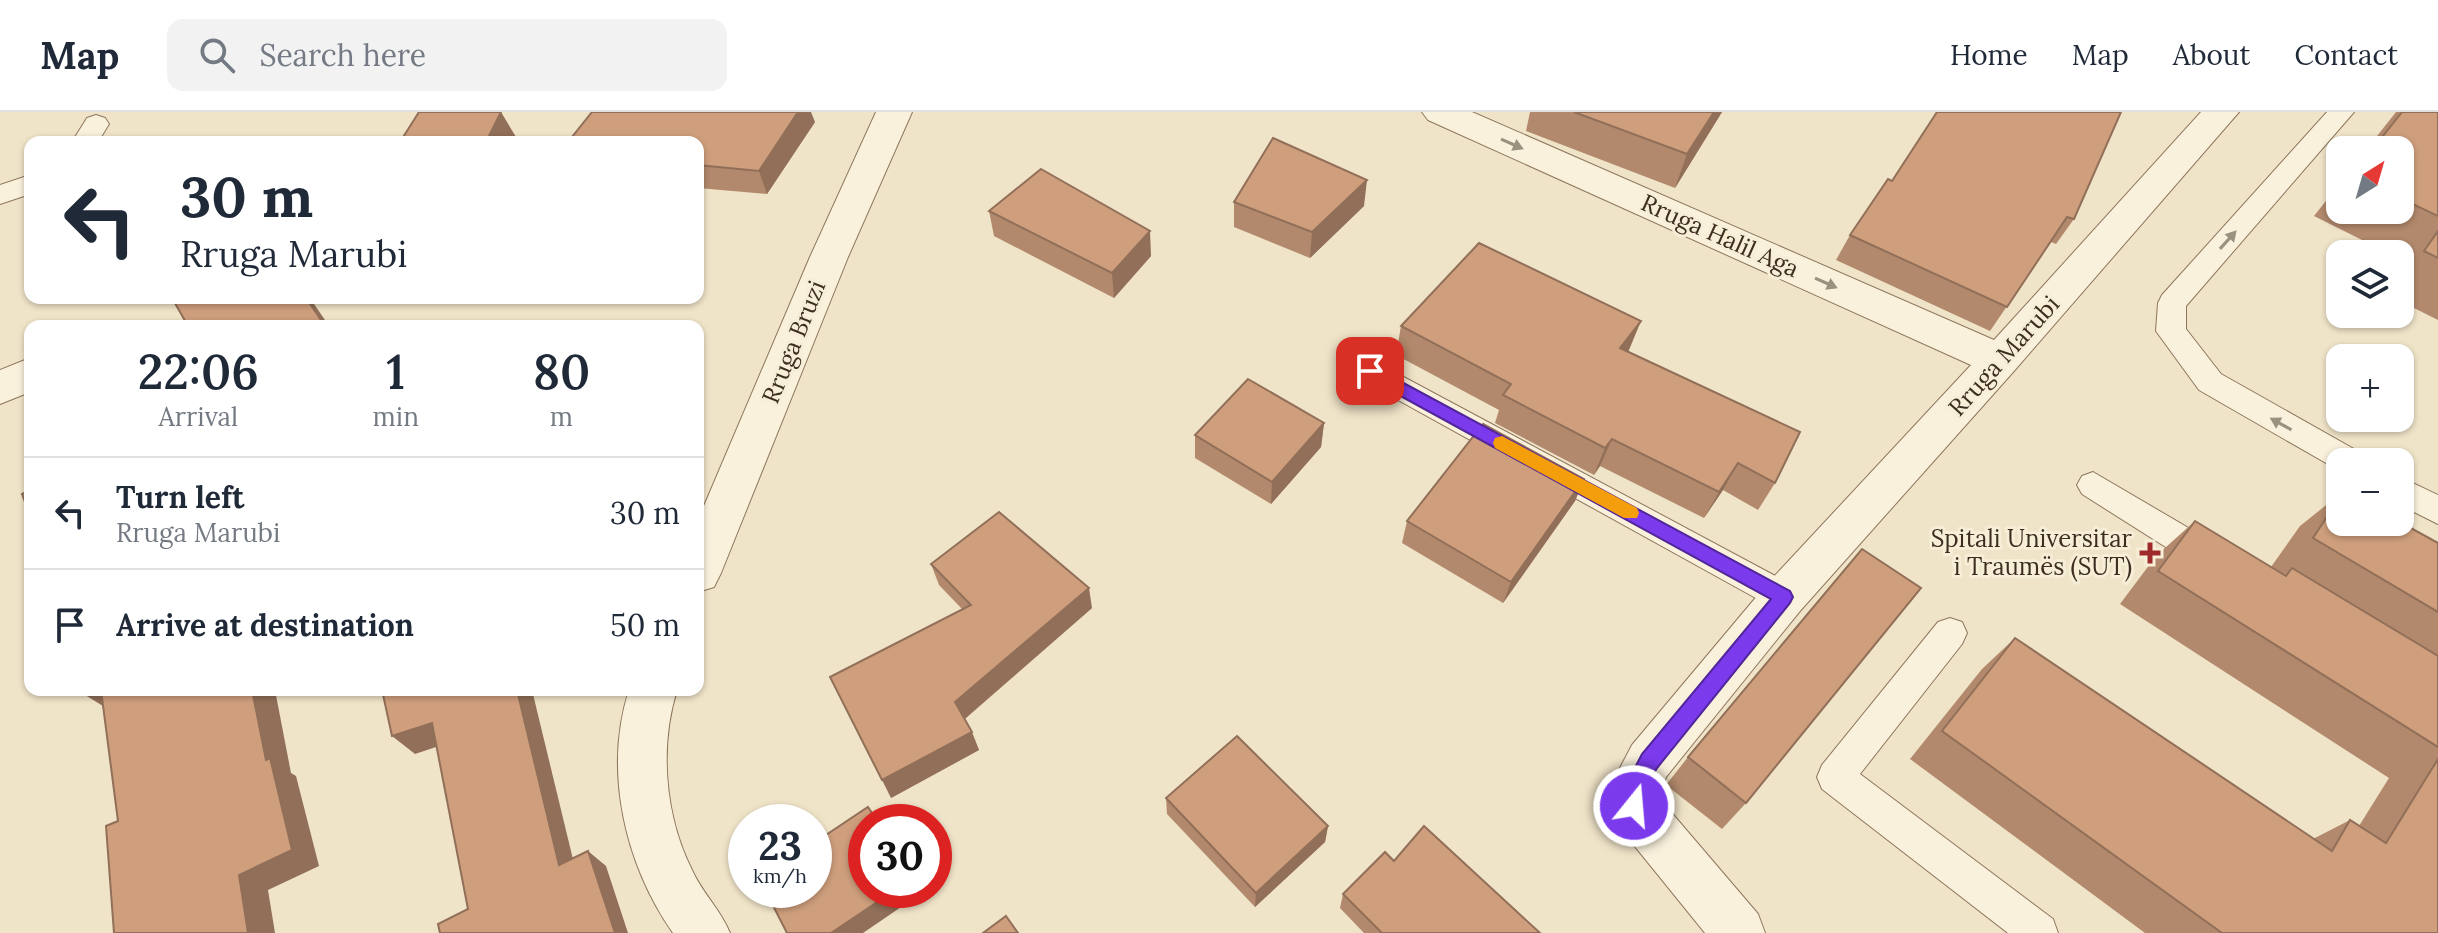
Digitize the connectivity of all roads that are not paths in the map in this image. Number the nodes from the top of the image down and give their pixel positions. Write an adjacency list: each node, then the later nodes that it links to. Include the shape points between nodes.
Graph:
1 (894, 112): 15 (street, Rruga Bruzi)
2 (1440, 112): 7 (street, Rruga Halil Aga, one-way to 7)
3 (2221, 112): 7 (street, Rruga Marubi)
4 (2341, 112): 11 (lane, one-way to 4, via 2210,382 2171,331 2172,303)
5 (24, 186): 6 (lane)
6 (0, 195)
7 (2000, 360): 17 (street, Rruga Marubi)
8 (1370, 371): 17 (lane)
9 (24, 377): 10 (street)
10 (0, 388)
11 (2326, 448)
12 (2093, 485): 16 (lane)
13 (2414, 498): 14 (lane)
14 (2438, 511)
15 (704, 559)
16 (2239, 575)
17 (1784, 597): 21 (street, Rruga Marubi, via 1649,761 1635,787 1634,806)
18 (1950, 633): 22 (lane, via 1835,777)
19 (651, 696): 20 (street, via 641,769 650,823 671,886)
20 (704, 933)
21 (1739, 933)
22 (2039, 933)

